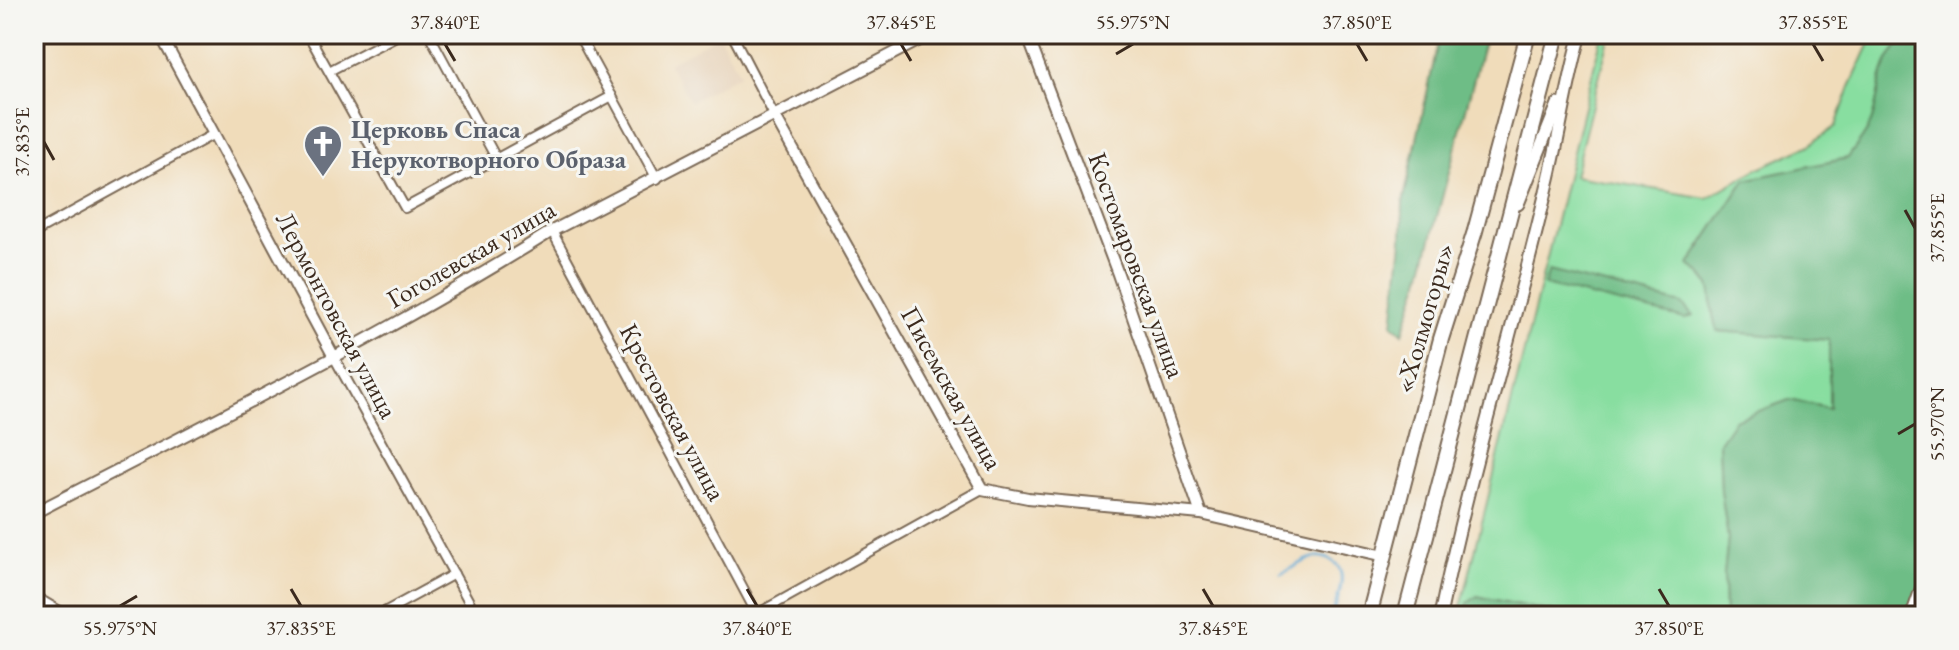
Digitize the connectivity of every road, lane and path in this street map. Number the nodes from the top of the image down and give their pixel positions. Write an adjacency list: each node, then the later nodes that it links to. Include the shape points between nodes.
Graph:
1 (160, 34): 16 (street, Лермонтовская улица)
2 (308, 34): 12 (street)
3 (400, 34): 12 (street)
4 (429, 34): 17 (street)
5 (578, 34): 14 (street)
6 (732, 34): 15 (street, Писемская улица)
7 (931, 34): 15 (street, Гоголевская улица)
8 (1027, 34): 25 (street, Костомаровская улица)
9 (1528, 34): 26 (highway, «Холмогоры»)
10 (1557, 34): 21 (highway, «Холмогоры»)
11 (1581, 34): 13 (main road)
12 (329, 71): 17 (street, via 405,208)
13 (1569, 78): 21 (main road); 36 (main road, via 1549,182)
14 (612, 96): 17 (street); 18 (street)
15 (775, 117): 18 (street, Гоголевская улица); 23 (street, Писемская улица)
16 (214, 134): 20 (street); 22 (street, Лермонтовская улица)
17 (496, 158)
18 (657, 179): 19 (street, Гоголевская улица)
19 (552, 231): 22 (street, Гоголевская улица); 30 (street, Крестовская улица)
20 (34, 233)
21 (1497, 257): 35 (highway, «Холмогоры»)
22 (334, 357): 24 (street, Гоголевская улица); 27 (street, Лермонтовская улица)
23 (982, 489): 25 (street, Писемская улица); 30 (street)
24 (34, 513)
25 (1201, 514): 26 (street, Писемская улица)
26 (1385, 556): 34 (highway, «Холмогоры»)
27 (454, 574): 32 (street); 33 (street, Лермонтовская улица)
28 (1925, 574): 37 (street)
29 (34, 596): 31 (street)
30 (756, 615)
31 (68, 616)
32 (377, 616)
33 (477, 616)
34 (1369, 616)
35 (1405, 616)
36 (1440, 616)
37 (1910, 616)

